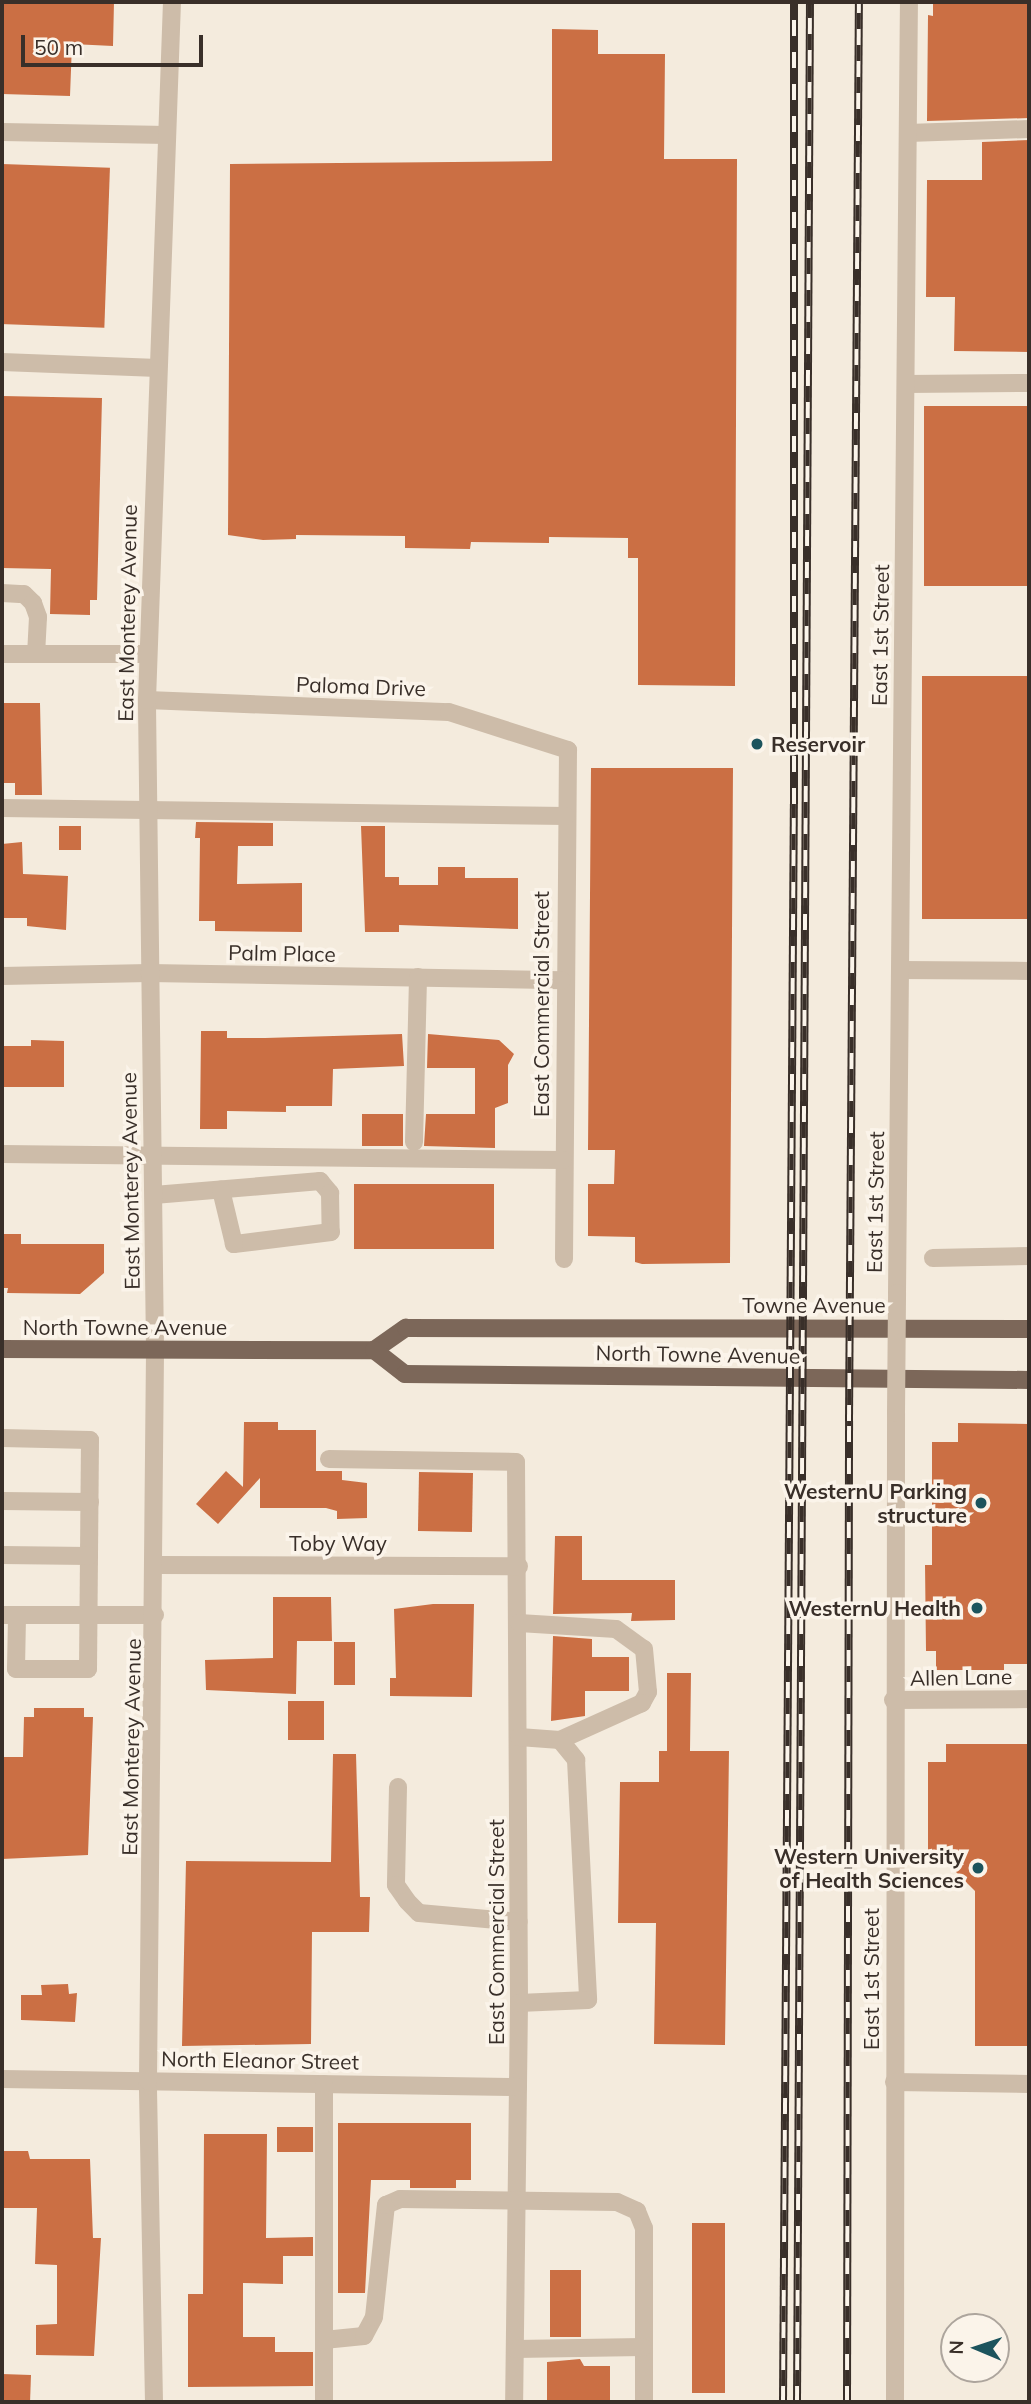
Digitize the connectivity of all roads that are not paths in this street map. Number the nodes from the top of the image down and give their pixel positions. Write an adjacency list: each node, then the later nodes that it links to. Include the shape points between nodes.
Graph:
1 (172, 2): 6 (street, East Monterey Avenue)
2 (909, 2): 5 (street, East 1st Street)
3 (1029, 129): 5 (street)
4 (2, 132): 6 (street)
5 (908, 133): 10 (street, East 1st Street)
6 (167, 135): 8 (street, East Monterey Avenue)
7 (2, 362): 8 (street)
8 (158, 368): 14 (street, East Monterey Avenue)
9 (1029, 383): 10 (street)
10 (906, 384): 20 (street, East 1st Street)
11 (2, 593): 13 (street, via 24,594 33,603)
12 (2, 654): 13 (street)
13 (36, 654): 14 (street)
14 (147, 654): 15 (street, East Monterey Avenue)
15 (147, 700): 16 (street, Paloma Drive, via 449,712); 18 (street, East Monterey Avenue)
16 (568, 750): 19 (street, East Commercial Street)
17 (2, 808): 18 (street)
18 (148, 809): 19 (street); 22 (street, East Monterey Avenue)
19 (566, 816): 25 (street, East Commercial Street)
20 (900, 970): 21 (street); 54 (street, East 1st Street, bridge)
21 (1029, 971)
22 (149, 974): 23 (street, Palm Place); 24 (street, Palm Place); 28 (street, East Monterey Avenue)
23 (2, 976)
24 (418, 978): 25 (street, Palm Place); 26 (street)
25 (562, 980): 29 (street, East Commercial Street)
26 (414, 1142)
27 (2, 1154): 28 (street)
28 (154, 1155): 29 (street); 31 (street, East Monterey Avenue)
29 (563, 1160): 34 (street, East Commercial Street)
30 (221, 1190): 30 (street, via 234,1244 331,1231 330,1193 320,1181); 31 (street)
31 (154, 1195): 38 (street, East Monterey Avenue)
32 (1029, 1256): 33 (street)
33 (933, 1258)
34 (564, 1259)
35 (599, 1325): 36 (main road, Towne Avenue); 39 (main road, North Towne Avenue, via 406,1328)
36 (1029, 1329)
37 (2, 1349): 38 (main road, North Towne Avenue)
38 (155, 1350): 39 (main road, North Towne Avenue); 47 (street, East Monterey Avenue)
39 (374, 1350): 40 (main road, North Towne Avenue, via 405,1374)
40 (1029, 1380)
41 (2, 1438): 44 (street, via 90,1440)
42 (329, 1459): 48 (street, East Commercial Street, via 516,1462)
43 (2, 1501): 44 (street)
44 (90, 1502): 46 (street)
45 (2, 1555): 46 (street)
46 (89, 1556): 50 (street)
47 (156, 1564): 48 (street, Toby Way); 51 (street, East Monterey Avenue)
48 (519, 1566): 52 (street, East Commercial Street)
49 (9, 1615): 50 (street); 50 (street, via 16,1669 88,1669)
50 (89, 1615): 51 (street)
51 (155, 1615): 61 (street, East Monterey Avenue)
52 (519, 1623): 55 (street, East Commercial Street); 56 (street, via 616,1629 644,1649 648,1692 642,1703)
53 (1029, 1699): 54 (street, Allen Lane)
54 (893, 1700): 62 (street, East 1st Street)
55 (519, 1737): 56 (street); 58 (street, East Commercial Street)
56 (560, 1741): 59 (street, via 576,1759 588,2000)
57 (398, 1787): 58 (street, via 396,1885 407,1901 419,1913)
58 (519, 1922): 59 (street, East Commercial Street)
59 (519, 2003): 65 (street, East Commercial Street)
60 (2, 2079): 61 (street, North Eleanor Street)
61 (148, 2081): 63 (street, North Eleanor Street); 70 (street, East Monterey Avenue)
62 (894, 2082): 64 (street); 74 (street, East 1st Street)
63 (324, 2084): 65 (street, North Eleanor Street); 67 (street)
64 (1029, 2084)
65 (518, 2087): 66 (street, East Commercial Street)
66 (517, 2201): 67 (street, via 400,2199 386,2205 374,2318 364,2336); 68 (street, via 617,2202 637,2211 644,2228); 69 (street, East Commercial Street)
67 (324, 2340): 71 (street)
68 (643, 2347): 69 (street); 73 (street)
69 (515, 2349): 72 (street, East Commercial Street)
70 (154, 2402)
71 (324, 2402)
72 (514, 2402)
73 (644, 2402)
74 (895, 2402)

